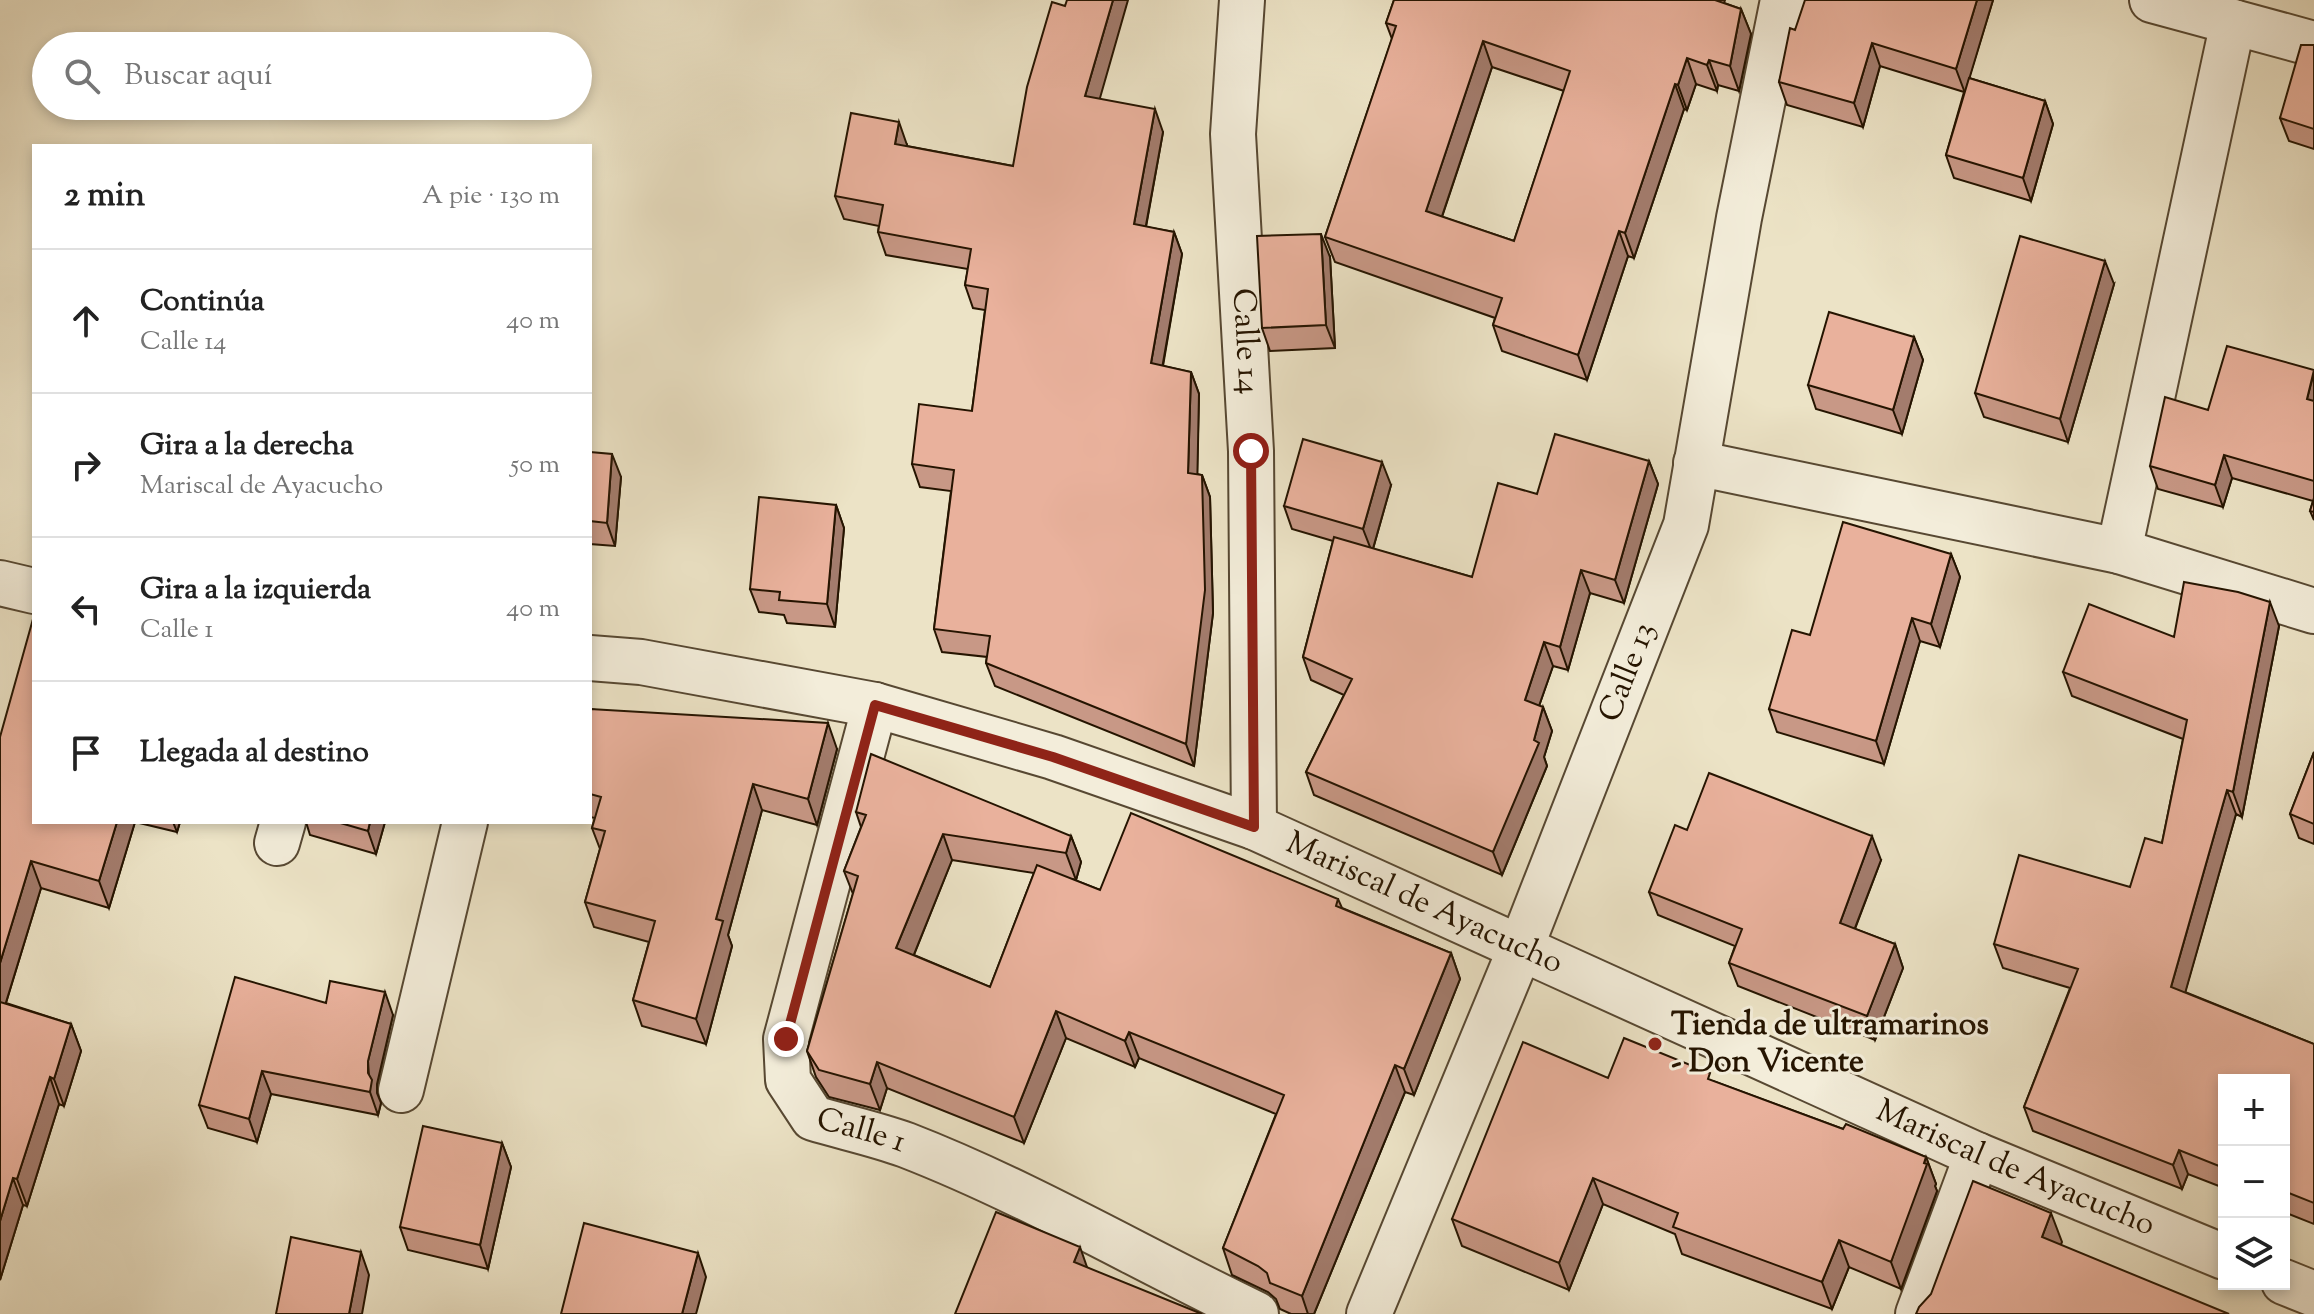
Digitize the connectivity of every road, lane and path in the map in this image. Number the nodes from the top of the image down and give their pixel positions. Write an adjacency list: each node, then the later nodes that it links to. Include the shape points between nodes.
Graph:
1 (1242, 0): 14 (street, Calle 14, via 1233,134 1251,451)
2 (1783, 0): 6 (street, Calle 13)
3 (2152, 0): 4 (street)
4 (2233, 22): 5 (street); 7 (street)
5 (2314, 44)
6 (1696, 463): 7 (street); 15 (street, Calle 13, via 1686,525)
7 (2119, 551): 10 (street)
8 (0, 583): 9 (street)
9 (32, 591)
10 (2314, 611)
11 (592, 658): 12 (street, Mariscal de Ayacucho, via 641,662)
12 (875, 705): 14 (street, Mariscal de Ayacucho, via 1053,757); 21 (street, Calle 1, via 786,1039 788,1080 813,1118 904,1144 1007,1189)
13 (465, 824): 16 (street)
14 (1254, 827): 15 (street, Mariscal de Ayacucho)
15 (1521, 947): 17 (street, Mariscal de Ayacucho); 22 (street, Calle 13)
16 (401, 1090)
17 (1977, 1155): 18 (street, Mariscal de Ayacucho); 23 (street)
18 (2218, 1255)
19 (2290, 1284): 20 (street)
20 (2314, 1294)
21 (1256, 1314)
22 (1369, 1314)
23 (1918, 1314)

